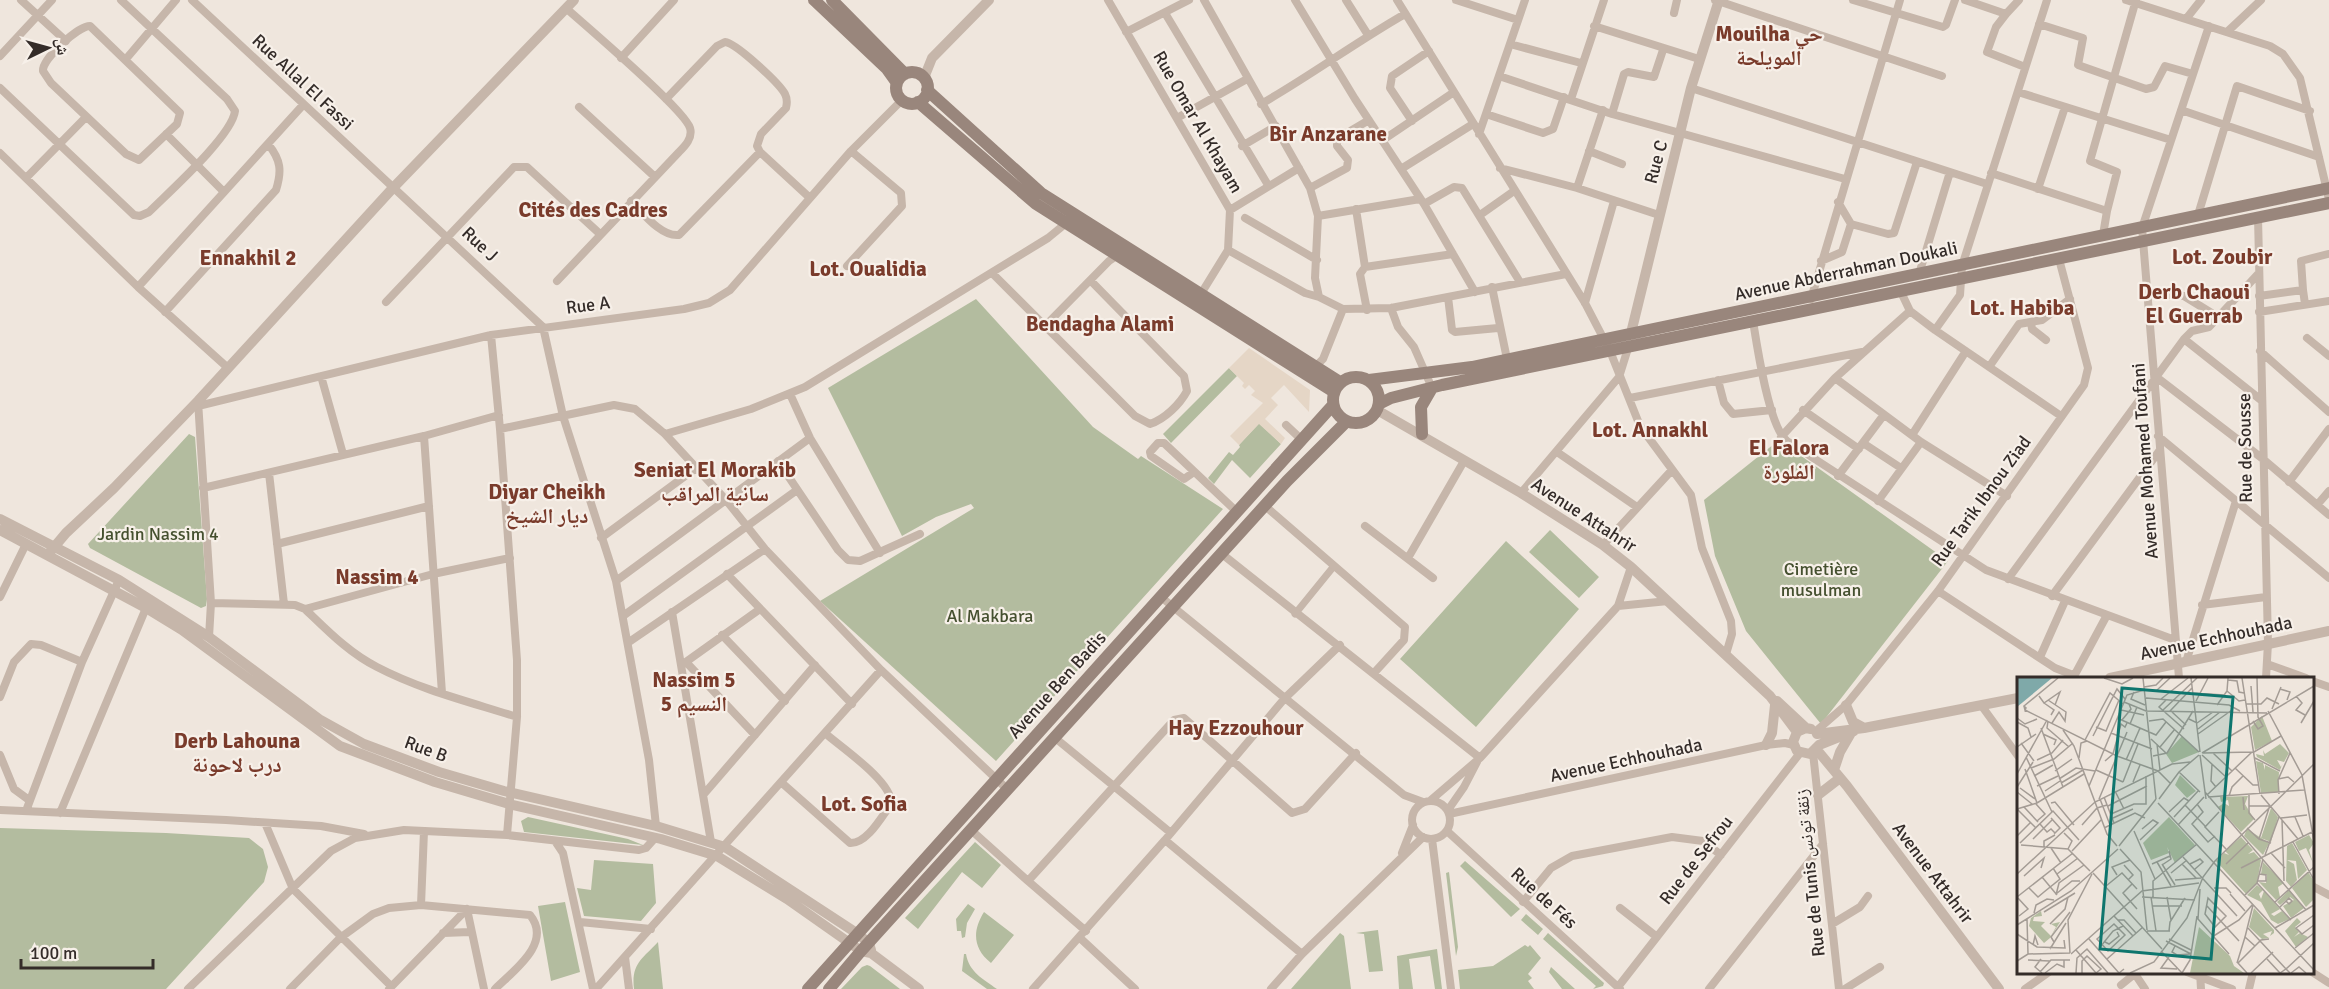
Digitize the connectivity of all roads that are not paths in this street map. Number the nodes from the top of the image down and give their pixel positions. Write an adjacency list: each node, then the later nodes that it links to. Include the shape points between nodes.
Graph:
1 (21, 0): 37 (street)
2 (52, 0): 37 (street)
3 (121, 0): 43 (street)
4 (176, 0): 43 (street)
5 (192, 0): 76 (street, Rue Allal El Fassi)
6 (674, 0): 53 (street)
7 (814, 0): 63 (main road)
8 (832, 0): 63 (main road)
9 (988, 0): 65 (street, via 932,58)
10 (1108, 0): 44 (street, Rue Omar Al Khayam)
11 (1189, 0): 30 (street)
12 (1204, 0): 64 (street)
13 (1295, 0): 56 (street)
14 (1346, 0): 46 (street)
15 (1397, 0): 35 (street)
16 (1456, 0): 39 (street)
17 (1525, 0): 39 (street)
18 (1604, 0): 41 (street)
19 (1677, 0): 33 (street)
20 (1717, 0): 52 (street); 55 (street, Rue C)
21 (1853, 0): 34 (street)
22 (1900, 0): 34 (street)
23 (1955, 0): 34 (street, via 1942,27)
24 (1965, 0): 36 (street)
25 (2019, 0): 36 (street)
26 (2047, 0): 40 (street)
27 (2201, 0): 38 (street)
28 (2261, 0): 45 (street)
29 (2132, 1): 38 (street); 62 (street)
30 (1175, 3): 32 (street)
31 (571, 4): 53 (street); 120 (street)
32 (1165, 13): 44 (street); 70 (street)
33 (1674, 13)
34 (1896, 13): 52 (street)
35 (1405, 14): 46 (street); 50 (street)
36 (2006, 14): 58 (street, via 1996,27 1987,52)
37 (38, 16): 47 (street); 51 (street)
38 (2186, 19): 42 (street)
39 (1518, 20): 48 (street)
40 (2039, 24): 58 (street); 62 (street, via 2083,38 2078,65)
41 (1594, 26): 49 (street); 57 (street)
42 (2209, 26): 45 (street); 59 (street)
43 (151, 30): 54 (street); 107 (street, via 227,99 235,111 230,125)
44 (1126, 32): 84 (street, Rue Omar Al Khayam)
45 (2227, 32): 80 (street, via 2283,54 2294,65)
46 (1368, 35): 56 (street)
47 (66, 41): 54 (street, via 90,26); 83 (street, via 46,61 43,71)
48 (1510, 44): 57 (street); 60 (street)
49 (1663, 50): 55 (street); 81 (street, via 1654,77 1624,74)
50 (1429, 51): 68 (street); 87 (street, via 1390,81 1390,88)
51 (0, 56)
52 (1882, 57): 61 (street); 97 (street)
53 (621, 58): 72 (street)
54 (126, 59): 91 (street, via 178,108 180,117)
55 (1699, 59): 67 (street, Rue C)
56 (1332, 60): 75 (street); 86 (street)
57 (1581, 63): 71 (street)
58 (2025, 67): 69 (street)
59 (2193, 75): 62 (street, via 2165,66 2149,89); 79 (street)
60 (1499, 76): 71 (street); 82 (street)
61 (1942, 76)
62 (2115, 78): 85 (street)
63 (901, 79): 65 (main road, via 914,72); 73 (main road, via 897,92)
64 (1247, 79): 70 (street); 75 (street)
65 (926, 84): 74 (main road); 139 (main road)
66 (0, 88): 98 (street)
67 (1691, 88): 93 (street, Rue C); 97 (street)
68 (1454, 92): 87 (street); 88 (street)
69 (2018, 92): 78 (street); 112 (street)
70 (1213, 97): 84 (street); 99 (street)
71 (1567, 98): 81 (street); 82 (street, via 1553,129 1543,133)
72 (666, 99): 102 (street, via 717,46 731,43 785,95 786,108 762,134 757,146); 113 (street, via 690,128 690,137)
73 (902, 100): 74 (main road, via 909,104); 100 (street, Rue A)
74 (918, 102): 139 (main road, via 1036,204)
75 (1261, 104): 90 (street)
76 (303, 105): 96 (street); 120 (street, Rue Allal El Fassi)
77 (579, 107): 113 (street)
78 (2065, 107): 85 (street); 121 (street)
79 (2181, 110): 89 (street); 95 (street)
80 (2310, 111): 89 (street, via 2239,86); 104 (street)
81 (1608, 112): 93 (street); 101 (street)
82 (1486, 114): 92 (street)
83 (86, 117): 91 (street, via 135,160 144,158); 98 (street)
84 (1177, 118): 131 (street, Rue Omar Al Khayam)
85 (2103, 118): 95 (street); 132 (street, via 2090,161 2117,172)
86 (1369, 120): 94 (street); 118 (street, via 1337,139 1337,146 1348,160 1347,168)
87 (1412, 122): 94 (street)
88 (1473, 124): 92 (street); 110 (street)
89 (2224, 124): 104 (street); 135 (street)
90 (1276, 126): 99 (street); 108 (street)
91 (166, 134): 107 (street)
92 (1479, 134): 109 (street)
93 (1681, 134): 115 (street); 134 (street, Rue C)
94 (1383, 140): 110 (street)
95 (2171, 140): 142 (street)
96 (268, 144): 123 (street); 183 (street, via 281,164 276,190)
97 (1857, 144): 105 (street); 115 (street)
98 (60, 146): 107 (street, via 124,206 140,216 149,212); 114 (street)
99 (1242, 146): 117 (street)
100 (851, 151): 125 (street, Rue A); 153 (street, via 901,193 903,199 902,206)
101 (1589, 151): 106 (street); 119 (street)
102 (760, 152): 125 (street); 126 (street, via 679,235 665,232)
103 (0, 153): 114 (street)
104 (2319, 157): 124 (street)
105 (1917, 162): 111 (street); 140 (street, via 1894,232 1888,234)
106 (1622, 164)
107 (197, 165): 123 (street)
108 (1299, 168): 117 (street); 118 (street)
109 (1500, 168): 119 (street); 122 (street)
110 (1401, 169): 127 (street)
111 (1950, 172): 116 (street); 159 (street)
112 (1991, 173): 116 (street); 121 (street)
113 (655, 177): 126 (street)
114 (26, 178): 163 (street)
115 (1845, 179): 129 (street)
116 (1987, 184): 155 (street)
117 (1268, 185): 131 (street)
118 (1310, 188): 136 (street)
119 (1577, 188): 128 (street)
120 (392, 189): 144 (street, Rue J); 207 (street)
121 (2038, 189): 132 (street)
122 (1514, 191): 133 (street); 158 (street)
123 (224, 192): 163 (street)
124 (2329, 195): 135 (main road, Avenue Abderrahman Doukali); 137 (main road, Avenue Abderrahman Doukali)
125 (810, 198): 188 (street, Rue A, via 744,276 720,298 691,308)
126 (631, 201): 141 (street)
127 (1422, 201): 130 (street); 133 (street, via 1458,186); 147 (street)
128 (1614, 201): 134 (street); 177 (street)
129 (1838, 202): 140 (street); 152 (street)
130 (1356, 209): 136 (street); 154 (street)
131 (1230, 210): 146 (street, Rue Omar Al Khayam)
132 (2107, 211): 143 (street)
133 (1480, 215): 162 (street)
134 (1659, 215): 192 (street, Rue C)
135 (2198, 215): 142 (main road, Avenue Abderrahman Doukali)
136 (1318, 216): 151 (street)
137 (2258, 217): 142 (main road, Avenue Abderrahman Doukali); 157 (street, Rue de Sousse)
138 (1245, 218): 151 (street)
139 (1071, 219): 145 (main road); 149 (main road); 156 (street)
140 (1851, 224): 152 (street, via 1842,252)
141 (600, 234): 144 (street, via 521,165 514,167); 160 (street)
142 (2143, 234): 143 (main road, Avenue Abderrahman Doukali); 150 (main road, Avenue Abderrahman Doukali); 168 (street, Avenue Mohamed Toufani)
143 (2103, 235): 155 (main road, Avenue Abderrahman Doukali)
144 (449, 238): 175 (street); 188 (street, Rue J)
145 (1129, 249): 149 (street); 172 (main road)
146 (1228, 250): 170 (street); 172 (street, Rue Omar Al Khayam)
147 (1453, 254): 154 (street); 167 (street)
148 (2328, 254): 166 (street, via 2301,261)
149 (1116, 255): 161 (street); 172 (main road)
150 (2059, 259): 155 (main road, Avenue Abderrahman Doukali); 173 (street, Rue Tarik Ibnou Ziad)
151 (1317, 260): 170 (street)
152 (1821, 261): 176 (street)
153 (847, 266)
154 (1365, 267): 181 (street, via 1360,274)
155 (1961, 272): 159 (main road, Avenue Abderrahman Doukali); 165 (main road, Avenue Abderrahman Doukali); 191 (street, via 1960,295)
156 (992, 273): 189 (street); 218 (street)
157 (2259, 273): 169 (street, Rue de Sousse); 185 (street)
158 (1566, 274): 162 (street); 177 (street)
159 (1919, 274): 176 (main road, Avenue Abderrahman Doukali)
160 (557, 281)
161 (1091, 281): 189 (street); 189 (street, via 1184,376 1187,391 1183,399 1158,421 1142,422)
162 (1520, 282): 164 (street)
163 (138, 287): 183 (street)
164 (1492, 287): 167 (street); 190 (street)
165 (1900, 290): 176 (main road, Avenue Abderrahman Doukali); 182 (street)
166 (2303, 290): 169 (street); 178 (street)
167 (1475, 292): 171 (street)
168 (2148, 293): 185 (street, via 2184,296); 212 (street, Avenue Mohamed Toufani)
169 (2259, 296): 184 (street, Rue de Sousse)
170 (1319, 297): 180 (street)
171 (1448, 297): 179 (street); 190 (street, via 1455,332)
172 (1197, 299): 205 (main road); 216 (main road)
173 (2070, 299): 187 (street, via 2042,320); 230 (street, Rue Tarik Ibnou Ziad, via 2087,378)
174 (2328, 301): 178 (street)
175 (386, 302)
176 (1811, 302): 186 (main road, Avenue Abderrahman Doukali); 192 (main road, Avenue Abderrahman Doukali)
177 (1585, 303): 195 (street)
178 (2305, 304): 184 (street)
179 (1391, 308): 181 (street); 209 (street)
180 (1343, 309): 181 (street); 205 (street, via 1323,359)
181 (1367, 310)
182 (1910, 311): 191 (street); 202 (street)
183 (165, 312): 207 (street)
184 (2259, 312): 201 (street, Rue de Sousse)
185 (2218, 317): 196 (street, via 2208,328 2192,331)
186 (1753, 321): 198 (main road, Avenue Abderrahman Doukali); 208 (street)
187 (2031, 322): 197 (street, via 2032,328); 206 (street, via 2019,324)
188 (543, 327): 193 (street, Rue A); 228 (street)
189 (1044, 327)
190 (1498, 328): 204 (street)
191 (1935, 330): 200 (street)
192 (1631, 333): 195 (main road, Avenue Abderrahman Doukali); 198 (street)
193 (490, 335): 210 (street, Rue A); 227 (street)
194 (2307, 338): 203 (street)
195 (1604, 339): 199 (street); 204 (main road, Avenue Abderrahman Doukali)
196 (2184, 339): 212 (street); 220 (street)
197 (2046, 340)
198 (1628, 347): 199 (main road, Avenue Abderrahman Doukali); 211 (street)
199 (1610, 351): 211 (street); 217 (main road, Avenue Abderrahman Doukali)
200 (1966, 351): 206 (street); 237 (street)
201 (2260, 351): 220 (street, Rue de Sousse); 226 (street)
202 (1862, 352): 208 (street); 213 (street)
203 (2329, 356)
204 (1507, 359): 209 (main road, Avenue Abderrahman Doukali)
205 (1315, 367): 216 (main road)
206 (1989, 367): 230 (street)
207 (228, 368): 221 (street)
208 (1762, 372): 215 (street); 224 (street)
209 (1427, 374): 214 (main road, Avenue Abderrahman Doukali); 217 (street)
210 (321, 376): 221 (street, Rue A); 247 (street)
211 (1619, 376): 219 (street); 246 (street)
212 (2155, 376): 239 (street, Avenue Mohamed Toufani); 249 (street); 297 (street)
213 (1835, 378): 225 (street); 229 (street)
214 (1369, 380): 216 (main road, via 1354,376); 223 (main road, via 1378,393)
215 (1719, 380): 219 (street); 224 (street, via 1727,409 1733,414)
216 (1337, 387): 222 (main road)
217 (1432, 388): 223 (main road, Avenue Abderrahman Doukali, via 1391,398); 236 (main road, via 1421,407)
218 (790, 394): 235 (street); 241 (street)
219 (1630, 398): 255 (street, via 1645,435)
220 (2261, 400): 249 (street, Rue de Sousse)
221 (198, 403): 260 (street); 285 (street)
222 (1333, 405): 231 (main road); 242 (main road, Avenue Ben Badis)
223 (1378, 407): 231 (main road, via 1371,418); 236 (street, Avenue Attahrir)
224 (1772, 410): 240 (street)
225 (1803, 410): 240 (street); 244 (street)
226 (2329, 412)
227 (499, 416): 233 (street); 238 (street)
228 (563, 416): 233 (street); 235 (street, via 623,405 644,415); 280 (street)
229 (1883, 416): 237 (street); 244 (street)
230 (2061, 416): 264 (street, Rue Tarik Ibnou Ziad)
231 (1347, 421): 253 (main road, Avenue Ben Badis)
232 (1286, 425): 242 (street)
233 (500, 429): 289 (street)
234 (2329, 429): 259 (street)
235 (665, 434): 252 (street)
236 (1422, 434): 251 (street, Avenue Attahrir)
237 (1912, 435): 243 (street)
238 (424, 436): 247 (street); 269 (street)
239 (2158, 436): 245 (street, Avenue Mohamed Toufani); 267 (street)
240 (1781, 437): 258 (street)
241 (810, 438): 250 (street); 286 (street)
242 (1302, 440): 248 (main road, Avenue Ben Badis)
243 (1921, 442): 254 (street); 264 (street)
244 (1861, 446): 254 (street); 258 (street)
245 (2160, 450): 301 (street); 322 (street, Avenue Mohamed Toufani)
246 (1557, 452): 263 (street); 271 (street)
247 (343, 454): 257 (street)
248 (1288, 456): 253 (main road); 272 (main road, Avenue Ben Badis)
249 (2263, 459): 259 (street); 276 (street, Rue de Sousse)
250 (778, 461): 261 (street); 265 (street)
251 (1464, 461): 263 (street, Avenue Attahrir); 290 (street)
252 (696, 468): 265 (street); 280 (street)
253 (1299, 468): 270 (main road, Avenue Ben Badis)
254 (1901, 468): 266 (street)
255 (1672, 470): 271 (street); 326 (street, via 1691,495 1702,548 1731,621)
256 (1194, 472): 256 (street, via 1164,443 1158,443 1150,452 1184,478); 272 (street)
257 (269, 473): 260 (street); 282 (street)
258 (1838, 476): 266 (street)
259 (2289, 482): 268 (street)
260 (203, 488): 307 (street)
261 (797, 490): 275 (street); 286 (street, via 848,560 860,561)
262 (2329, 491): 268 (street)
263 (1521, 493): 283 (street, Avenue Attahrir)
264 (2007, 495): 288 (street, Rue Tarik Ibnou Ziad)
265 (726, 500): 275 (street); 298 (street)
266 (1878, 501): 288 (street)
267 (2236, 501): 276 (street); 309 (street)
268 (2317, 505): 273 (street)
269 (429, 506): 282 (street); 293 (street)
270 (1264, 506): 287 (main road, Avenue Ben Badis); 291 (street)
271 (1637, 507): 283 (street)
272 (1237, 512): 303 (main road, Avenue Ben Badis)
273 (2329, 515)
274 (0, 519): 285 (street, Rue B)
275 (746, 525): 284 (street); 318 (street)
276 (2263, 525): 296 (street); 304 (street, Rue de Sousse)
277 (1365, 526): 290 (street)
278 (0, 530): 281 (street, Rue B)
279 (920, 534): 286 (street)
280 (601, 538): 298 (street)
281 (26, 544): 285 (street, Rue B); 302 (street)
282 (277, 544): 308 (street)
283 (1603, 545): 292 (street, Avenue Attahrir)
284 (765, 549): 294 (street); 333 (street)
285 (51, 551): 299 (street, Rue B)
286 (880, 553)
287 (1222, 554): 310 (main road, Avenue Ben Badis); 316 (street)
288 (1961, 556): 297 (street); 300 (street, Rue Tarik Ibnou Ziad)
289 (510, 558): 293 (street); 351 (street)
290 (1408, 558): 295 (street)
291 (1334, 566): 316 (street); 334 (street, via 1405,627 1404,640)
292 (1631, 567): 305 (street, Avenue Attahrir); 311 (street)
293 (433, 574): 313 (street); 342 (street)
294 (727, 574): 314 (street); 315 (street)
295 (1433, 578)
296 (2329, 578)
297 (2008, 579): 301 (street)
298 (616, 581): 318 (street)
299 (116, 584): 312 (street, Rue B); 321 (street, Rue B); 328 (street)
300 (1938, 591): 327 (street); 349 (street, Rue Tarik Ibnou Ziad)
301 (2052, 596): 306 (street)
302 (0, 597)
303 (1161, 597): 310 (street); 364 (main road, Avenue Ben Badis)
304 (2266, 597): 309 (street); 324 (street, Rue de Sousse)
305 (1668, 601): 311 (street); 326 (street, Avenue Attahrir)
306 (2065, 601): 317 (street); 327 (street)
307 (211, 603): 308 (street); 321 (street)
308 (284, 604): 313 (street)
309 (2202, 605): 330 (street)
310 (1174, 606): 344 (street); 355 (main road, Avenue Ben Badis)
311 (1618, 606): 361 (street)
312 (146, 608): 371 (street, Rue B, via 340,746 435,782); 377 (street)
313 (305, 609): 342 (street, via 354,653 376,667)
314 (760, 609): 320 (street); 332 (street)
315 (672, 612): 323 (street); 329 (street)
316 (1295, 614): 325 (street)
317 (2107, 615): 322 (street); 335 (street)
318 (623, 616): 323 (street)
319 (2329, 631): 324 (street, Avenue Echhouhada)
320 (722, 635): 329 (street); 347 (street)
321 (209, 637): 371 (street, Rue B, via 341,732)
322 (2175, 640): 330 (street, Avenue Mohamed Toufani)
323 (628, 642): 380 (street, via 649,760)
324 (2268, 644): 330 (street, Avenue Echhouhada); 331 (street, Rue de Sousse)
325 (1340, 645): 334 (street); 344 (street)
326 (1726, 654): 346 (street, Avenue Attahrir)
327 (2040, 657): 335 (street)
328 (82, 662): 343 (street, via 31,644 14,662); 372 (street)
329 (684, 663): 354 (street); 368 (street)
330 (2182, 663): 336 (street, Avenue Echhouhada); 337 (street, Avenue Mohamed Toufani)
331 (2267, 664): 338 (street, Rue de Sousse); 339 (street)
332 (815, 665): 347 (street); 348 (street)
333 (881, 670): 348 (street); 364 (street)
334 (1374, 673): 361 (street)
335 (2073, 677)
336 (2115, 677)
337 (2178, 677)
338 (2266, 677)
339 (2303, 677)
340 (2314, 681): 341 (street)
341 (2329, 687)
342 (442, 693): 351 (street)
343 (0, 697)
344 (1285, 698): 358 (street); 362 (street)
345 (2017, 698): 350 (street, Avenue Echhouhada)
346 (1772, 700): 356 (street, Avenue Attahrir); 357 (street, via 1772,734)
347 (785, 701): 354 (street)
348 (852, 704): 353 (street)
349 (1846, 705): 352 (street); 356 (street, Rue Tarik Ibnou Ziad)
350 (1981, 705): 352 (street, Avenue Echhouhada); 359 (street)
351 (517, 717): 371 (street)
352 (1857, 730): 356 (street, Avenue Echhouhada); 363 (street, via 1840,752)
353 (826, 734): 365 (street); 365 (street, via 891,793 891,804 861,841 850,843)
354 (755, 735): 368 (street)
355 (1054, 737): 366 (street); 367 (main road, Avenue Ben Badis)
356 (1805, 741): 357 (street, Avenue Echhouhada); 363 (street, Avenue Attahrir); 370 (street, Rue de Tunis زنقة تونس); 393 (street, Rue de Sefrou)
357 (1766, 745): 381 (street, Avenue Echhouhada, via 1474,810)
358 (1356, 753): 362 (street, via 1305,809 1296,813 1283,807); 369 (street)
359 (2017, 753)
360 (0, 755): 372 (street, via 14,789)
361 (1480, 758): 373 (street); 381 (street)
362 (1233, 762): 366 (street, via 1180,717); 384 (street)
363 (1837, 774): 370 (street); 447 (street, Avenue Attahrir)
364 (997, 778): 367 (street); 413 (main road, Avenue Ben Badis)
365 (782, 783): 392 (street)
366 (1115, 785): 384 (street); 396 (street)
367 (1007, 789): 382 (main road, Avenue Ben Badis)
368 (704, 794): 390 (street)
369 (1404, 795): 373 (street); 376 (street)
370 (1818, 795): 391 (street, Rue de Tunis زنقة تونس)
371 (510, 798): 380 (street, Rue B); 386 (street); 387 (street, Rue B)
372 (29, 800): 375 (street)
373 (1427, 801): 376 (street); 381 (street, via 1442,804)
374 (0, 810): 375 (street)
375 (26, 811): 377 (street)
376 (1414, 812): 379 (street)
377 (60, 813): 378 (street)
378 (265, 823): 385 (street, via 321,826); 398 (street)
379 (1413, 825): 381 (street); 395 (street)
380 (656, 826): 390 (street, Rue B)
381 (1441, 827): 395 (street); 401 (street, Rue de Fés); 442 (street, via 1435,860)
382 (971, 830): 396 (street); 415 (main road, Avenue Ben Badis)
383 (424, 831): 385 (street); 386 (street); 402 (street)
384 (1171, 833): 388 (street)
385 (370, 835): 398 (street, via 331,851)
386 (507, 835): 389 (street)
387 (655, 838): 389 (street, via 639,850); 394 (street, Rue B)
388 (1165, 840): 408 (street); 416 (street)
389 (555, 841): 405 (street, via 563,853)
390 (711, 842): 392 (street, Rue B)
391 (1823, 844): 406 (street, Rue de Tunis زنقة تونس); 444 (street)
392 (725, 848): 394 (street); 413 (street, Rue B)
393 (1721, 855): 401 (street, via 1703,841 1672,837 1572,856 1551,868); 411 (street, Rue de Sefrou)
394 (717, 856): 407 (street); 413 (street, Rue B)
395 (1401, 856): 416 (street)
396 (1028, 881): 408 (street)
397 (2314, 887): 399 (street)
398 (293, 888): 412 (street); 426 (street)
399 (2329, 895)
400 (1868, 896): 406 (street, via 1860,907)
401 (1523, 902): 428 (street, Rue de Fés)
402 (421, 905): 404 (street); 412 (street, via 373,914)
403 (1620, 908): 411 (street)
404 (467, 909): 409 (street); 410 (street); 433 (street, via 523,912 533,918 537,931 534,949)
405 (580, 922): 407 (street); 434 (street)
406 (1832, 924): 445 (street, Rue de Tunis زنقة تونس)
407 (651, 929): 417 (street)
408 (1086, 931): 414 (street)
409 (470, 932): 410 (street); 432 (street)
410 (443, 933): 429 (street)
411 (1657, 937): 428 (street, Rue de Sefrou)
412 (340, 938): 429 (street); 431 (street)
413 (854, 938): 415 (street, Rue B); 436 (main road, Avenue Ben Badis)
414 (1080, 938): 439 (street); 440 (street)
415 (867, 949): 437 (main road, Avenue Ben Badis); 438 (street, Rue B)
416 (1302, 954): 441 (street)
417 (625, 957): 434 (street); 435 (street)
418 (1880, 967): 446 (street)
419 (2314, 973): 425 (street)
420 (2046, 974): 448 (street)
421 (2135, 974): 427 (street)
422 (2137, 974): 449 (street)
423 (2253, 974): 452 (street)
424 (2200, 976): 450 (street); 451 (street)
425 (2329, 982)
426 (196, 985): 430 (street)
427 (2121, 985)
428 (1616, 986): 443 (street, Rue de Sefrou)
429 (390, 988)
430 (188, 989)
431 (290, 989)
432 (484, 989)
433 (495, 989)
434 (594, 989)
435 (629, 989)
436 (808, 989)
437 (829, 989)
438 (919, 989)
439 (1033, 989)
440 (1136, 989)
441 (1271, 989)
442 (1451, 989)
443 (1603, 989)
444 (1709, 989)
445 (1839, 989)
446 (1845, 989)
447 (1998, 989)
448 (2025, 989)
449 (2145, 989)
450 (2201, 989)
451 (2232, 989)
452 (2249, 989)

